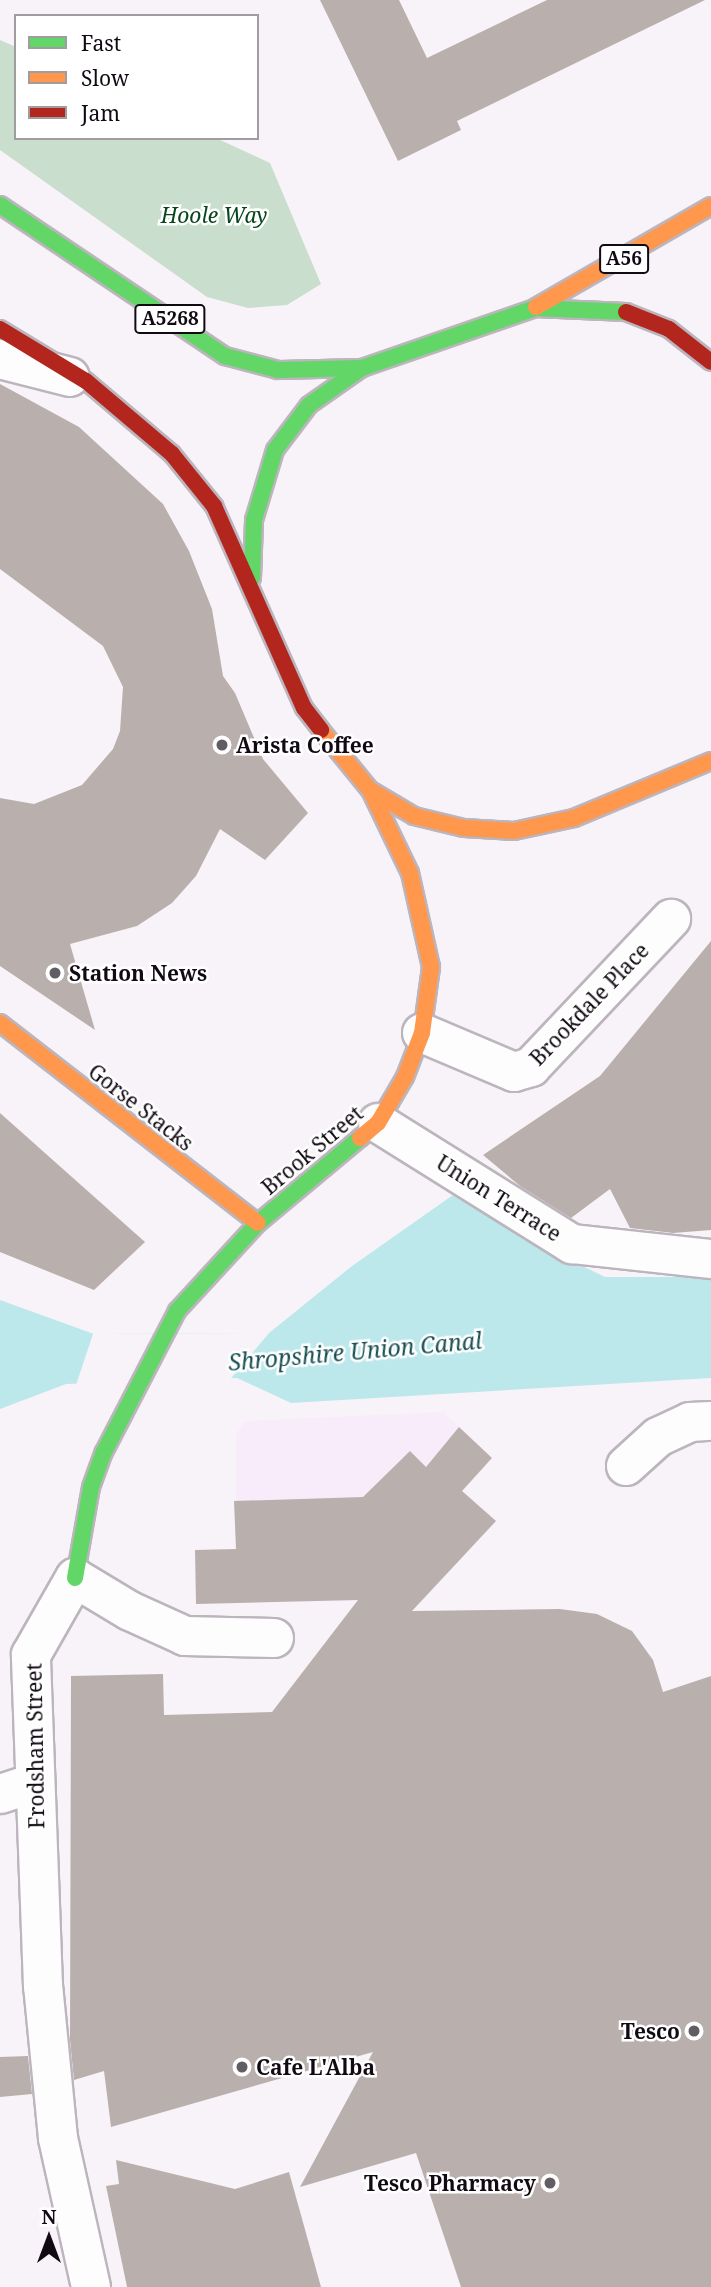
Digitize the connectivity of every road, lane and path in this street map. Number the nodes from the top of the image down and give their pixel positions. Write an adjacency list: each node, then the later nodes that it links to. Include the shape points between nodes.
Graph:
1 (0, 205): 7 (main road, A5268, via 225,356 278,370)
2 (711, 206): 3 (main road, A56)
3 (535, 308): 6 (main road, A5268, via 617,309 669,329); 7 (main road, A5268)
4 (0, 329): 8 (main road, A5268)
5 (0, 359): 8 (street)
6 (711, 362)
7 (362, 368): 9 (main road, A5268, via 309,405 275,450 254,520)
8 (86, 381): 9 (main road, A5268, via 172,454 214,506)
9 (252, 584): 11 (main road, A5268, via 303,708)
10 (711, 761): 11 (main road, via 574,818 514,831 464,828 414,816)
11 (370, 790): 14 (main road, Brook Street, via 410,873 431,967)
12 (671, 919): 14 (street, Brookdale Place, via 531,1067 514,1072)
13 (0, 1023): 16 (main road, Gorse Stacks)
14 (422, 1033): 15 (main road, Brook Street, via 405,1077)
15 (378, 1123): 16 (main road, Brook Street); 17 (street, Union Terrace, via 572,1244)
16 (258, 1223): 20 (main road, Frodsham Street, via 177,1311 165,1333 91,1487)
17 (711, 1259)
18 (711, 1422): 19 (street, via 690,1422 658,1437)
19 (626, 1466)
20 (75, 1578): 21 (street, via 130,1611 185,1636); 22 (street, Frodsham Street)
21 (274, 1638)
22 (16, 1655): 23 (street, Frodsham Street)
23 (17, 1789): 24 (street, Frodsham Street, via 58,2138)
24 (91, 2287)

